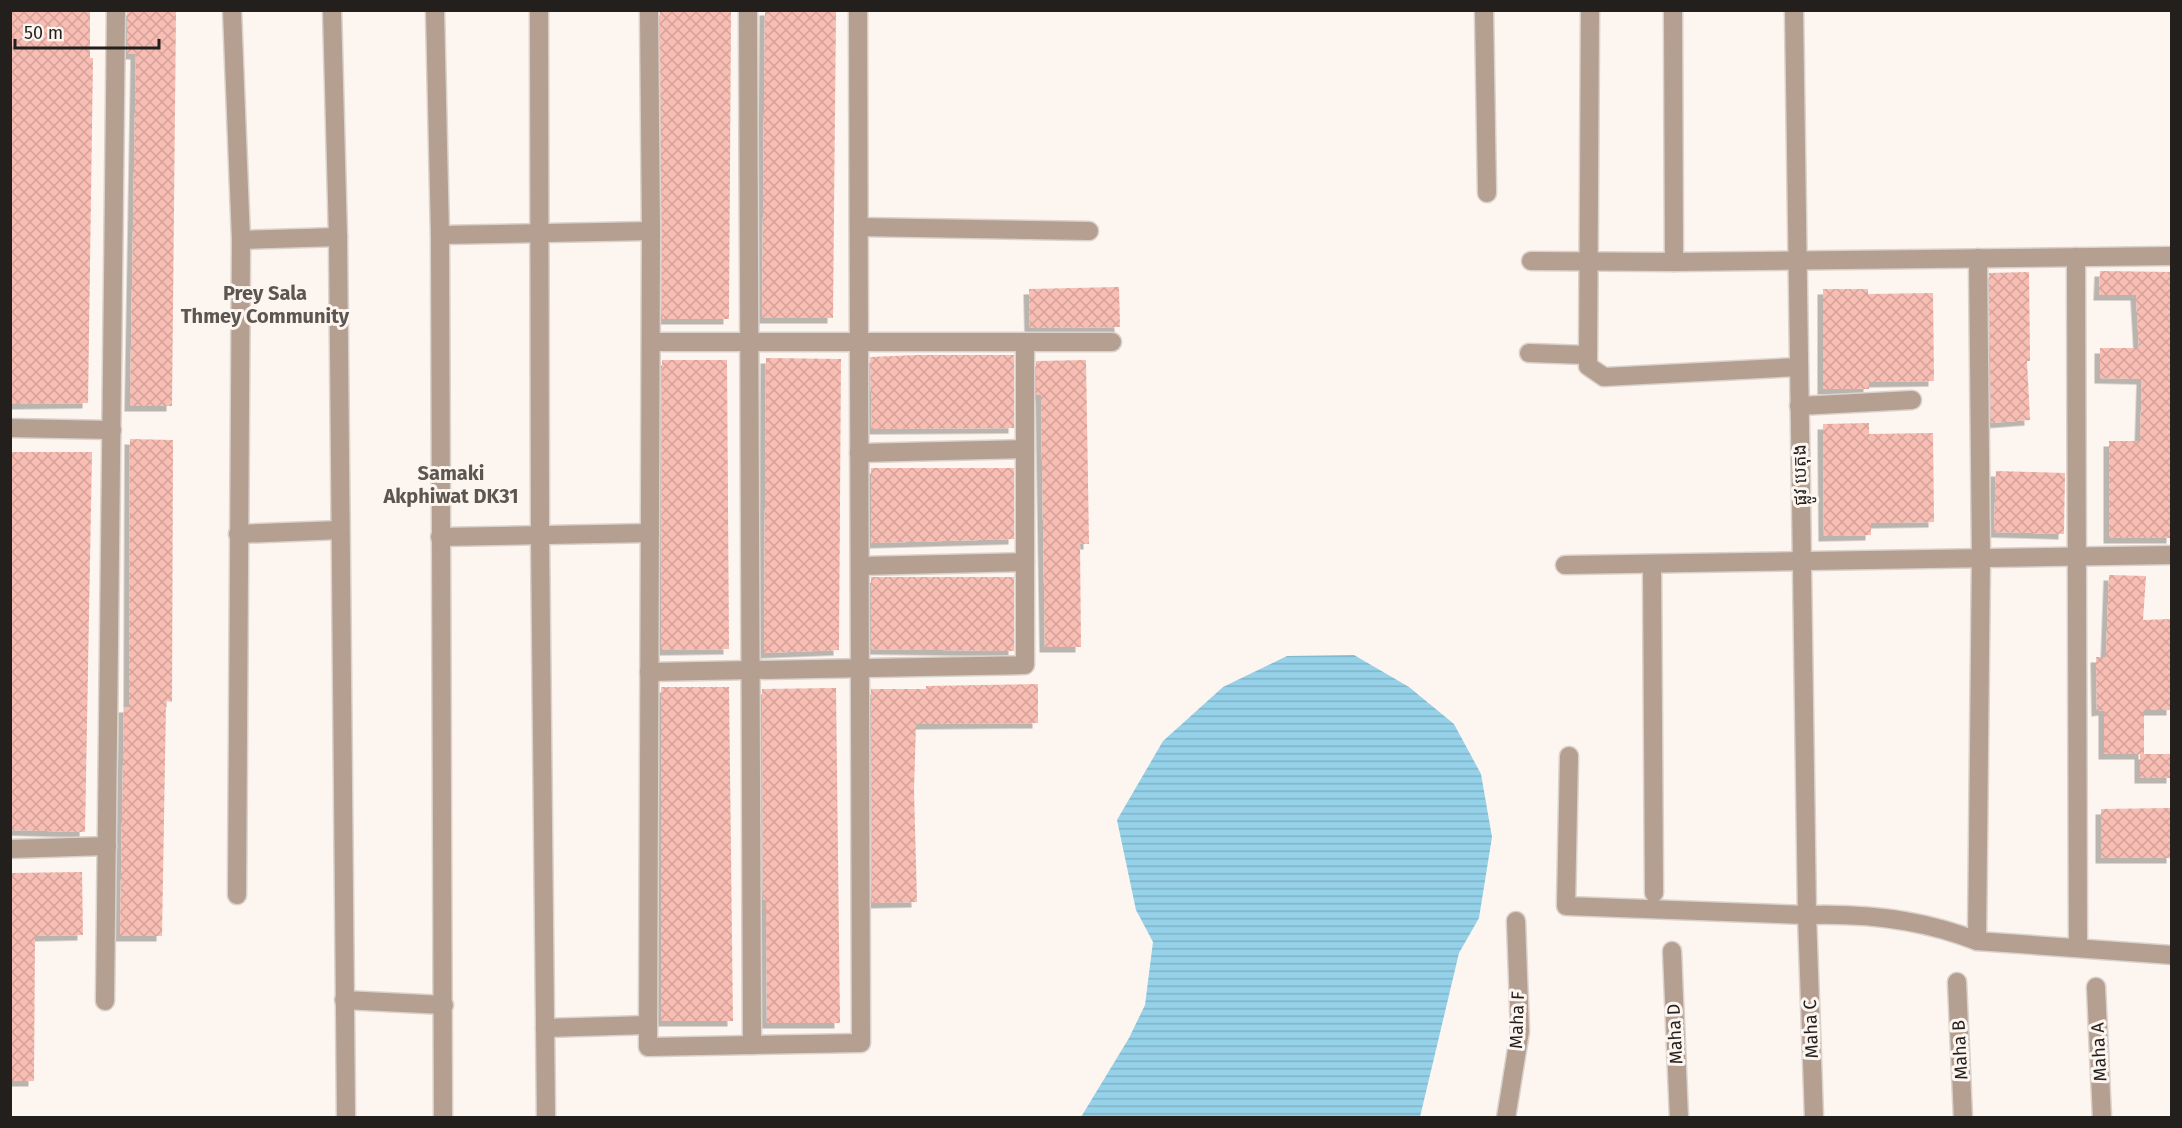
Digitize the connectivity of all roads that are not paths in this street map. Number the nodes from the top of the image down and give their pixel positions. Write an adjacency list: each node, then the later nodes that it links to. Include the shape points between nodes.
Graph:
1 (116, 10): 39 (street)
2 (232, 10): 20 (street)
3 (332, 10): 19 (street)
4 (435, 10): 17 (street)
5 (539, 10): 18 (street)
6 (649, 10): 15 (street)
7 (748, 10): 29 (street)
8 (858, 10): 14 (street)
9 (1484, 10): 13 (street)
10 (1590, 10): 24 (street)
11 (1673, 10): 27 (street)
12 (1794, 10): 25 (street, ផ្លូវ បេតុង)
13 (1487, 193)
14 (859, 227): 16 (street); 30 (street)
15 (651, 231): 18 (street); 28 (street)
16 (1089, 231)
17 (440, 235): 18 (street); 46 (street)
18 (541, 235): 45 (street)
19 (338, 237): 20 (street); 42 (street)
20 (241, 240): 44 (street)
21 (2172, 256): 22 (street)
22 (2076, 257): 23 (street); 49 (street)
23 (1978, 258): 25 (street); 48 (street)
24 (1590, 260): 26 (street); 27 (street); 34 (street)
25 (1797, 260): 27 (street); 35 (street, ផ្លូវ បេតុង)
26 (1531, 261)
27 (1674, 262)
28 (651, 342): 29 (street); 43 (street)
29 (750, 342): 30 (street); 56 (street)
30 (859, 342): 31 (street); 41 (street)
31 (1024, 342): 32 (street); 40 (street)
32 (1112, 342)
33 (1529, 353): 34 (street)
34 (1586, 355): 35 (street, via 1588,366 1604,377)
35 (1799, 367): 37 (street, ផ្លូវ បេតុង)
36 (1911, 400): 37 (street)
37 (1799, 406): 50 (street, ផ្លូវ បេតុង)
38 (10, 428): 39 (street)
39 (112, 430): 59 (street)
40 (1025, 449): 41 (street); 51 (street)
41 (860, 453): 54 (street)
42 (340, 530): 44 (street); 72 (street)
43 (650, 533): 45 (street); 57 (street)
44 (238, 534): 62 (street)
45 (540, 535): 46 (street); 76 (street)
46 (440, 537): 74 (street)
47 (2172, 555): 49 (street)
48 (1981, 556): 49 (street); 50 (street); 66 (street)
49 (2078, 556): 67 (street)
50 (1802, 560): 52 (street); 63 (street, ផ្លូវ បេតុង)
51 (1025, 562): 54 (street); 55 (street, via 1025,665)
52 (1652, 564): 53 (street); 61 (street)
53 (1565, 565)
54 (860, 566): 55 (street)
55 (860, 668): 56 (street); 77 (street, via 861,1043)
56 (751, 670): 57 (street); 77 (street)
57 (650, 672): 75 (street)
58 (1569, 756): 63 (street, via 1566,906)
59 (106, 846): 60 (street); 73 (street)
60 (10, 849)
61 (1654, 893)
62 (237, 895)
63 (1807, 915): 65 (street, ផ្លូវ បេតុង); 66 (street, via 1905,918)
64 (1516, 921): 81 (street, Maha F, via 1520,1031)
65 (1807, 940): 83 (street, Maha C)
66 (1977, 941): 67 (street)
67 (2078, 947): 69 (street)
68 (1672, 951): 82 (street, Maha D)
69 (2172, 955)
70 (1957, 982): 84 (street, Maha B)
71 (2096, 987): 85 (street, Maha A)
72 (345, 1000): 74 (street); 78 (street)
73 (105, 1001)
74 (444, 1005): 79 (street)
75 (648, 1025): 76 (street); 77 (street, via 648,1047)
76 (545, 1028): 80 (street)
77 (752, 1045)
78 (346, 1118)
79 (443, 1118)
80 (546, 1118)
81 (1506, 1118)
82 (1679, 1118)
83 (1814, 1118)
84 (1963, 1118)
85 (2102, 1118)

